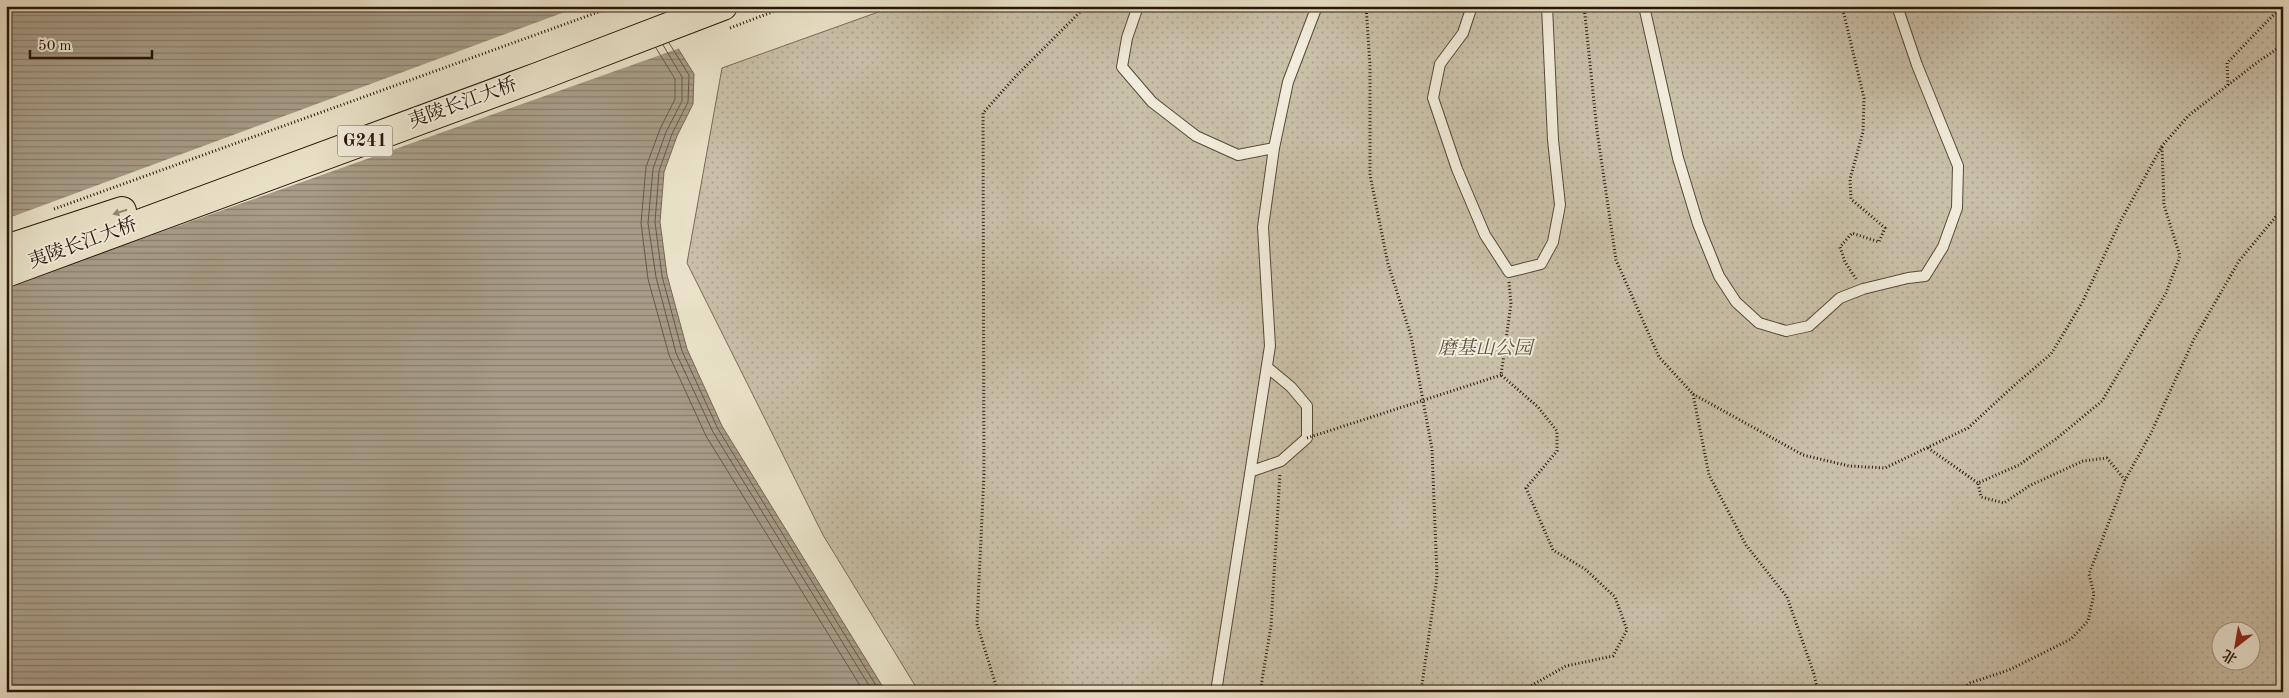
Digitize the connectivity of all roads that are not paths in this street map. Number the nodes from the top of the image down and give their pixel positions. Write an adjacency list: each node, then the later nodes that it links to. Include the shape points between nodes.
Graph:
1 (692, 6): 10 (highway, 夷陵长江大桥 / G241, one-way to 10, via 218,180)
2 (723, 6): 11 (highway, 夷陵长江大桥 / G241)
3 (1138, 6): 9 (lane, via 1127,38 1122,67 1152,102 1196,136 1238,155)
4 (1317, 6): 9 (lane, via 1288,82)
5 (1472, 6): 6 (lane, via 1463,33 1440,64 1433,98 1457,169 1485,235 1509,272 1541,264 1553,242 1560,204 1553,140)
6 (1547, 6)
7 (1644, 6): 8 (lane, via 1678,158 1698,224 1720,276 1736,302 1759,323 1786,331 1808,326 1840,298 1925,276 1943,247 1957,208 1958,166)
8 (1897, 6)
9 (1274, 148): 12 (lane, via 1263,227 1270,346)
10 (6, 249)
11 (6, 273)
12 (1267, 367): 13 (lane); 13 (lane, via 1292,387 1306,406 1307,438 1281,461)
13 (1252, 471): 14 (lane)
14 (1216, 692)

